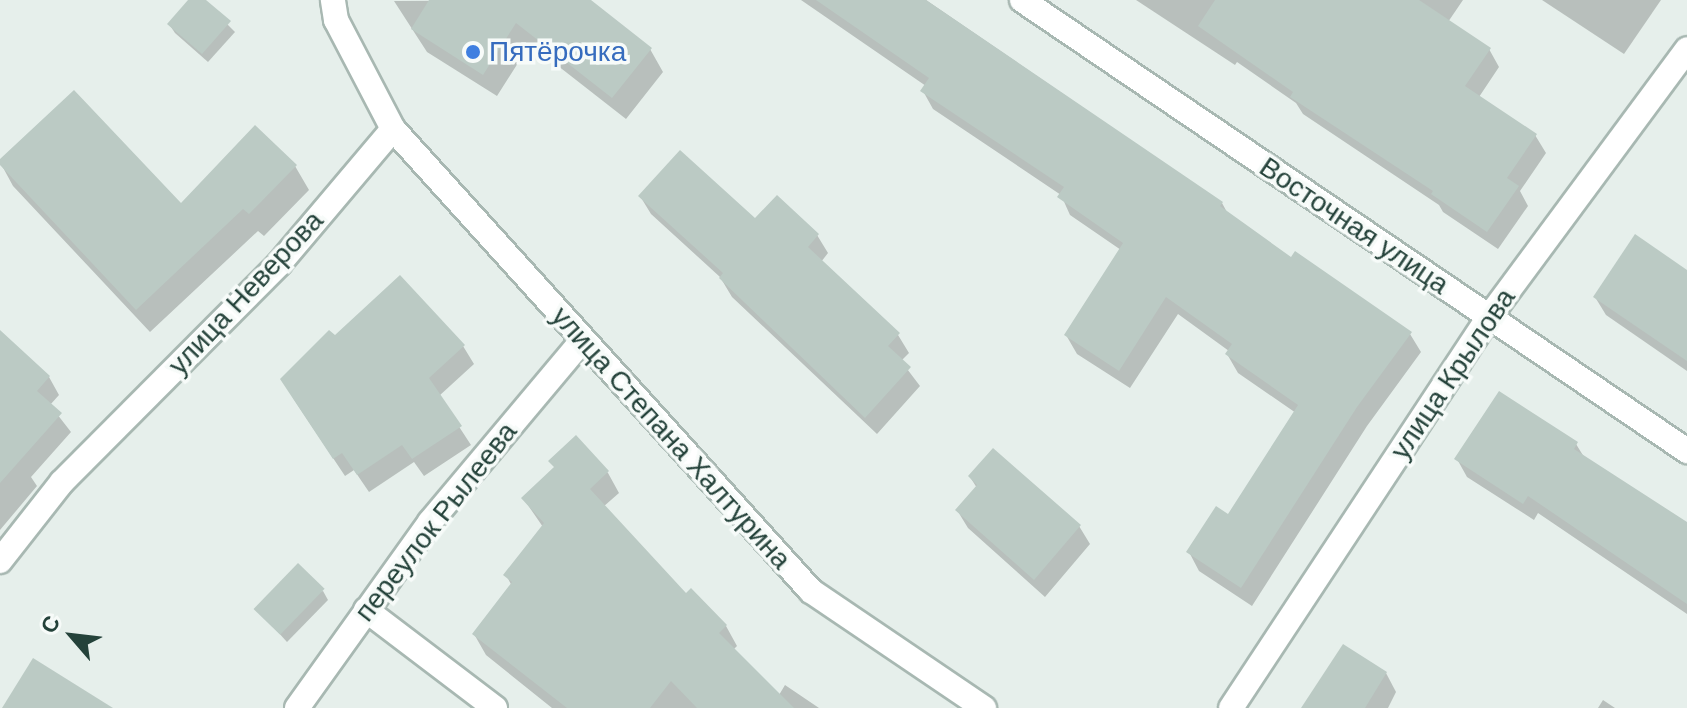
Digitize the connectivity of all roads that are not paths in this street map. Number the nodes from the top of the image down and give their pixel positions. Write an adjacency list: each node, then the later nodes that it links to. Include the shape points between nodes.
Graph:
1 (333, 0): 4 (street, via 336,20)
2 (1022, 0): 5 (street, Восточная улица)
3 (1687, 49): 5 (street, улица Крылова)
4 (393, 129): 6 (street, улица Степана Халтурина); 8 (street, улица Неверова, via 279,264 62,482)
5 (1489, 317): 7 (street, Восточная улица); 13 (street, улица Крылова)
6 (582, 341): 9 (street, переулок Рылеева, via 430,522); 12 (street, улица Степана Халтурина, via 811,591)
7 (1687, 451)
8 (0, 561)
9 (366, 610): 10 (street, переулок Рылеева); 11 (street)
10 (297, 708)
11 (495, 708)
12 (984, 708)
13 (1231, 708)

